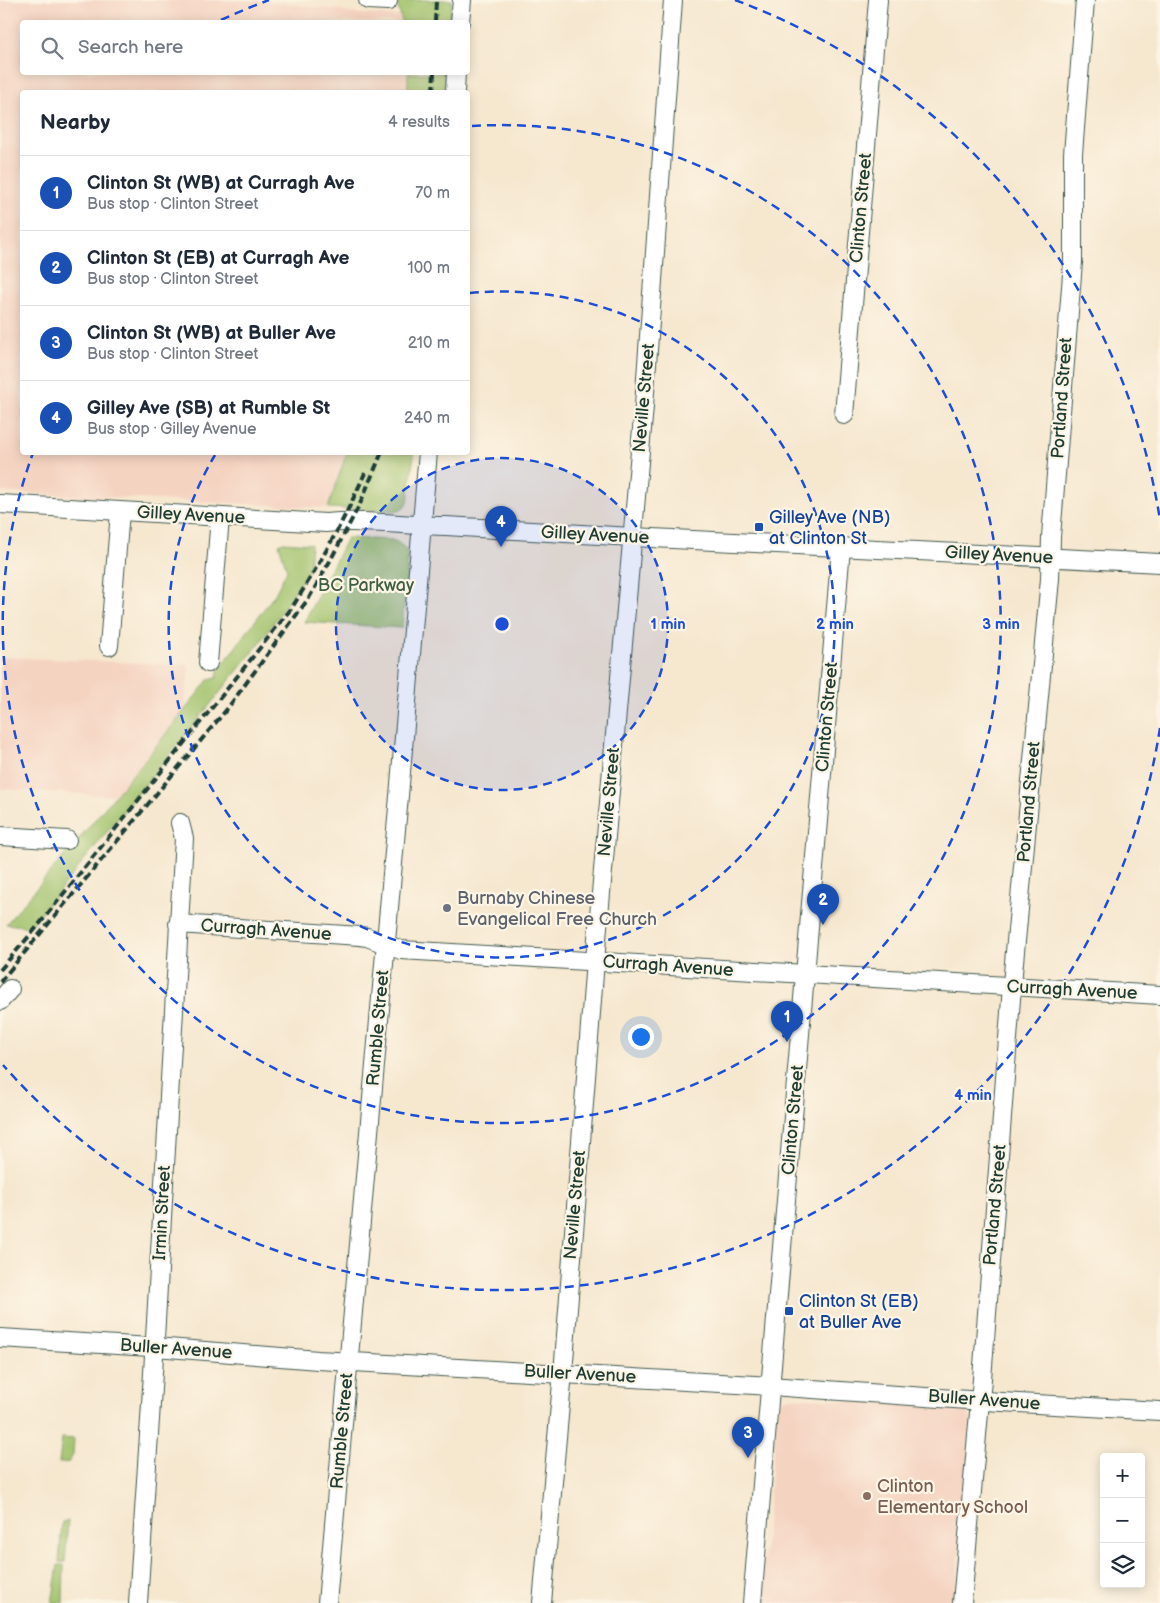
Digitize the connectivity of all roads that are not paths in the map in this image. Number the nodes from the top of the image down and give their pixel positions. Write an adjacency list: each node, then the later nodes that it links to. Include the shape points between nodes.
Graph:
1 (368, 0): 6 (street)
2 (462, 0): 7 (street)
3 (673, 0): 16 (street, Neville Street)
4 (878, 0): 10 (street, Clinton Street)
5 (1085, 0): 18 (street, Portland Street, via 1073,154 1073,262)
6 (388, 1)
7 (460, 20)
8 (456, 75): 9 (street)
9 (455, 90)
10 (844, 415)
11 (428, 455): 15 (street, Rumble Street)
12 (0, 504): 13 (street, Gilley Avenue)
13 (120, 512): 14 (street, Gilley Avenue); 20 (street)
14 (220, 517): 15 (street, Gilley Avenue, via 347,520); 21 (street)
15 (421, 526): 16 (street, Gilley Avenue); 26 (street, Rumble Street)
16 (632, 537): 17 (street, Gilley Avenue); 27 (street, Neville Street)
17 (841, 548): 18 (street, Gilley Avenue); 28 (street, Clinton Street)
18 (1051, 558): 19 (street, Gilley Avenue); 29 (street, Portland Street)
19 (1160, 564)
20 (109, 646)
21 (208, 663)
22 (180, 823): 25 (street, Irmin Street, via 184,838)
23 (0, 836): 24 (street)
24 (67, 840)
25 (178, 924): 26 (street, Curragh Avenue, via 360,936); 32 (street, Irmin Street)
26 (386, 944): 27 (street, Curragh Avenue, via 401,950); 33 (street, Rumble Street)
27 (595, 961): 28 (street, Curragh Avenue); 34 (street, Neville Street)
28 (805, 974): 29 (street, Curragh Avenue); 35 (street, Clinton Street)
29 (1012, 986): 30 (street, Curragh Avenue); 36 (street, Portland Street)
30 (1160, 995)
31 (0, 1338): 32 (street, Buller Avenue)
32 (154, 1347): 33 (street, Buller Avenue); 38 (street, Irmin Street)
33 (348, 1361): 34 (street, Buller Avenue); 39 (street, Rumble Street)
34 (562, 1373): 35 (street, Buller Avenue); 40 (street, Neville Street)
35 (771, 1386): 36 (street, Buller Avenue); 41 (street, Clinton Street)
36 (980, 1400): 37 (street, Buller Avenue); 42 (street, Portland Street)
37 (1160, 1411)
38 (138, 1603)
39 (327, 1603)
40 (542, 1603)
41 (752, 1603)
42 (962, 1603)

